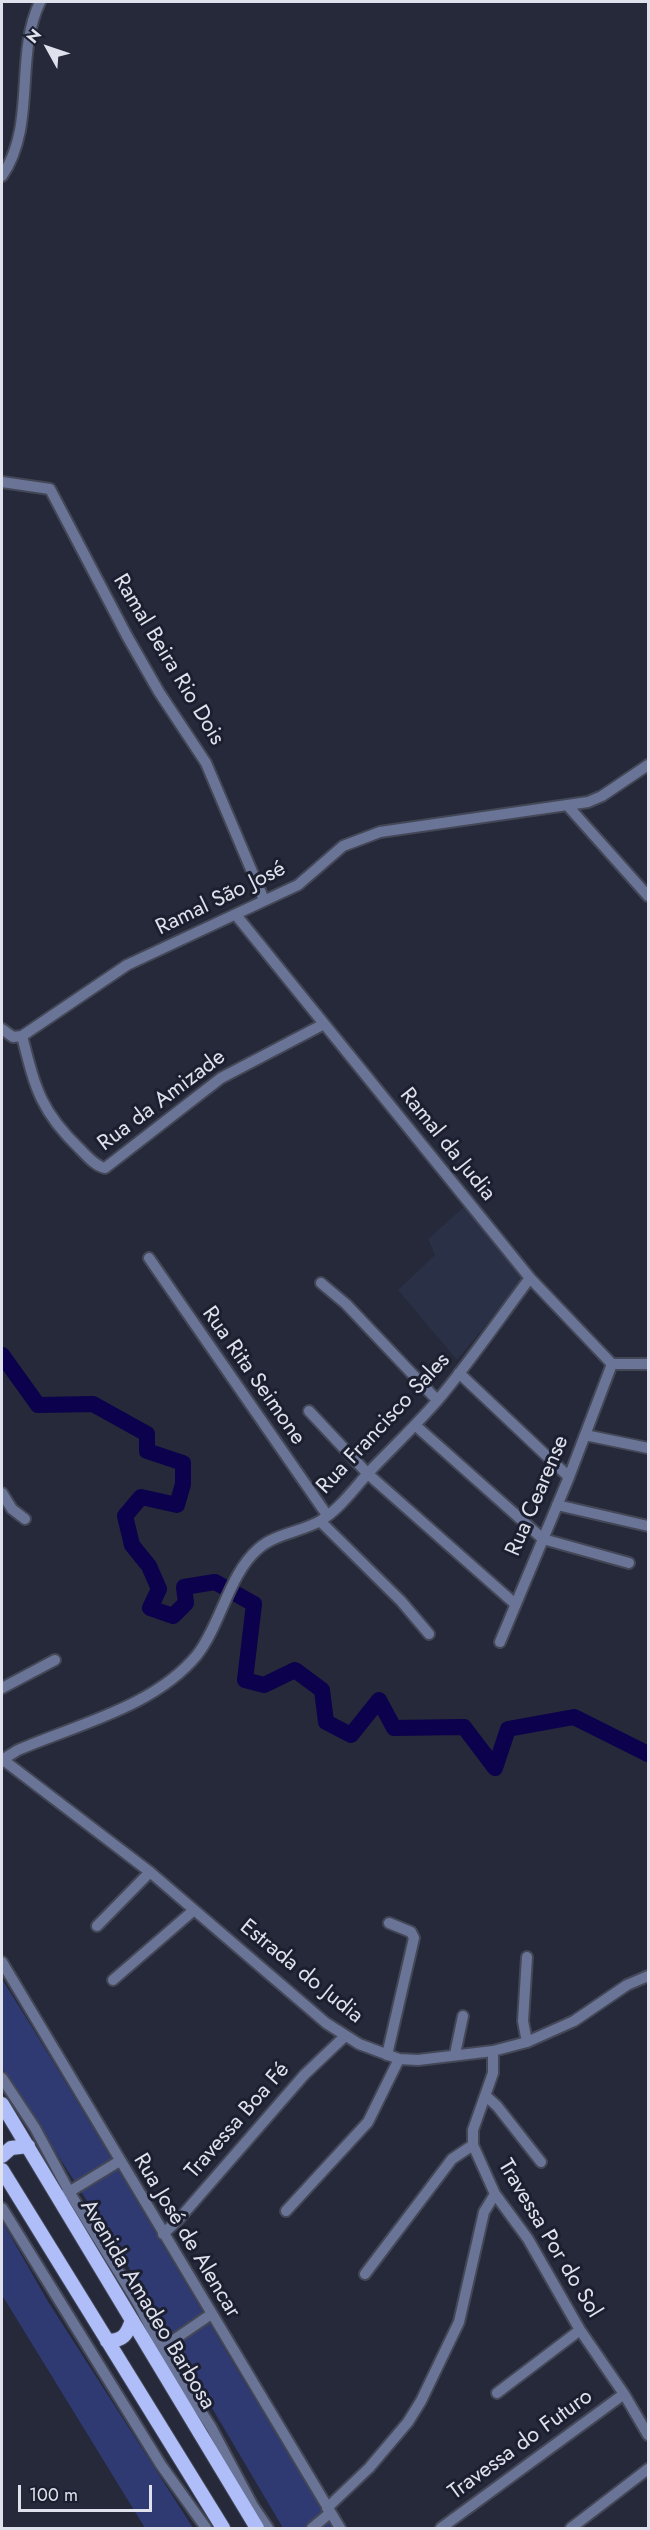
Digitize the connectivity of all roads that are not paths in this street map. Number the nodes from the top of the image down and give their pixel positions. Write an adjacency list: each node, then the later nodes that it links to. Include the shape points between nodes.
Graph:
1 (40, 2): 2 (street, via 31,33 19,135)
2 (2, 176)
3 (2, 482): 7 (street, Ramal Beira Rio Dois, via 50,489 127,636 206,763)
4 (648, 765): 5 (street, Ramal São José, via 602,796)
5 (567, 805): 6 (street); 7 (street, Ramal São José, via 380,832 343,846 298,885)
6 (648, 896)
7 (264, 900): 8 (street, Ramal São José)
8 (236, 915): 9 (street, Ramal da Judia); 11 (street, Ramal São José, via 127,965)
9 (324, 1023): 11 (street, Rua da Amizade, via 221,1078 109,1166 101,1168 45,1110); 13 (street, Ramal da Judia)
10 (2, 1029): 11 (street, via 13,1037)
11 (22, 1035)
12 (149, 1257): 27 (street, Rua Rita Seimone)
13 (530, 1278): 15 (street, Ramal da Judia); 17 (street, Rua Francisco Sales)
14 (321, 1283): 18 (street)
15 (612, 1364): 16 (street); 21 (street, Rua Cearense)
16 (648, 1364)
17 (459, 1373): 18 (street, Rua Francisco Sales); 24 (street)
18 (437, 1400): 20 (street, Rua Francisco Sales)
19 (309, 1411): 23 (street)
20 (415, 1425): 23 (street, Rua Francisco Sales); 30 (street)
21 (585, 1435): 22 (street); 24 (street, Rua Cearense)
22 (648, 1448)
23 (368, 1474): 27 (street, Rua Francisco Sales); 32 (street)
24 (569, 1477): 26 (street, Rua Cearense)
25 (2, 1493): 28 (street, via 12,1509)
26 (557, 1505): 29 (street); 30 (street, Rua Cearense)
27 (323, 1518): 33 (street); 37 (street, Rua Francisco Sales, via 263,1545 243,1568 196,1655 161,1686)
28 (25, 1519)
29 (648, 1526)
30 (543, 1539): 31 (street); 32 (street, Rua Cearense)
31 (629, 1563)
32 (514, 1603): 34 (street, Rua Cearense)
33 (429, 1634)
34 (500, 1642)
35 (55, 1660): 36 (street)
36 (2, 1688)
37 (2, 1759): 38 (street, Estrada do Judia)
38 (150, 1872): 39 (street, Estrada do Judia); 41 (street)
39 (194, 1910): 45 (street); 47 (street, Estrada do Judia)
40 (389, 1923): 51 (street, via 411,1932 414,1938)
41 (97, 1926)
42 (527, 1957): 48 (street, via 523,2021)
43 (2, 1962): 59 (street, Rua José de Alencar)
44 (648, 1976): 48 (street, Estrada do Judia, via 627,1985 574,2021)
45 (113, 1980)
46 (463, 2016): 50 (street)
47 (345, 2036): 51 (street, Estrada do Judia); 66 (street, Travessa Boa Fé, via 305,2074)
48 (527, 2042): 49 (street, Estrada do Judia)
49 (493, 2050): 50 (street, Estrada do Judia); 54 (street, Travessa Por do Sol)
50 (455, 2054): 52 (street, Estrada do Judia)
51 (387, 2055): 52 (street, Estrada do Judia)
52 (399, 2060): 65 (street, via 368,2122)
53 (2, 2078): 63 (street, via 35,2128)
54 (487, 2097): 56 (street, Travessa Por do Sol, via 473,2130); 60 (street)
55 (2, 2104): 57 (main road, Avenida Amadeo Barbosa)
56 (473, 2145): 62 (street, Travessa Por do Sol); 67 (street, via 452,2158)
57 (28, 2146): 58 (main road, via 11,2148); 63 (main road, Avenida Amadeo Barbosa)
58 (2, 2156)
59 (118, 2162): 63 (street); 66 (street, Rua José de Alencar)
60 (541, 2162)
61 (2, 2170): 71 (main road)
62 (495, 2194): 70 (street, Travessa Por do Sol, via 528,2239); 77 (street, via 484,2212 459,2322 421,2401 408,2422)
63 (64, 2195): 69 (main road, Avenida Amadeo Barbosa); 72 (street, via 138,2303)
64 (2, 2208): 78 (street, via 161,2465)
65 (286, 2211)
66 (163, 2234): 68 (street, Rua José de Alencar)
67 (365, 2274)
68 (210, 2315): 72 (street); 77 (street, Rua José de Alencar)
69 (132, 2320): 71 (main road, via 126,2336); 72 (main road, Avenida Amadeo Barbosa)
70 (580, 2330): 73 (street); 74 (street, Travessa Por do Sol)
71 (107, 2341): 79 (main road)
72 (157, 2351): 80 (main road, Avenida Amadeo Barbosa); 81 (street, via 211,2427)
73 (497, 2393)
74 (624, 2394): 75 (street, Travessa Por do Sol); 84 (street, Travessa do Futuro)
75 (648, 2435)
76 (648, 2469): 85 (street)
77 (328, 2511): 82 (street); 83 (street, Rua José de Alencar)
78 (206, 2529)
79 (223, 2529)
80 (257, 2529)
81 (268, 2529)
82 (312, 2529)
83 (340, 2529)
84 (441, 2529)
85 (571, 2529)

